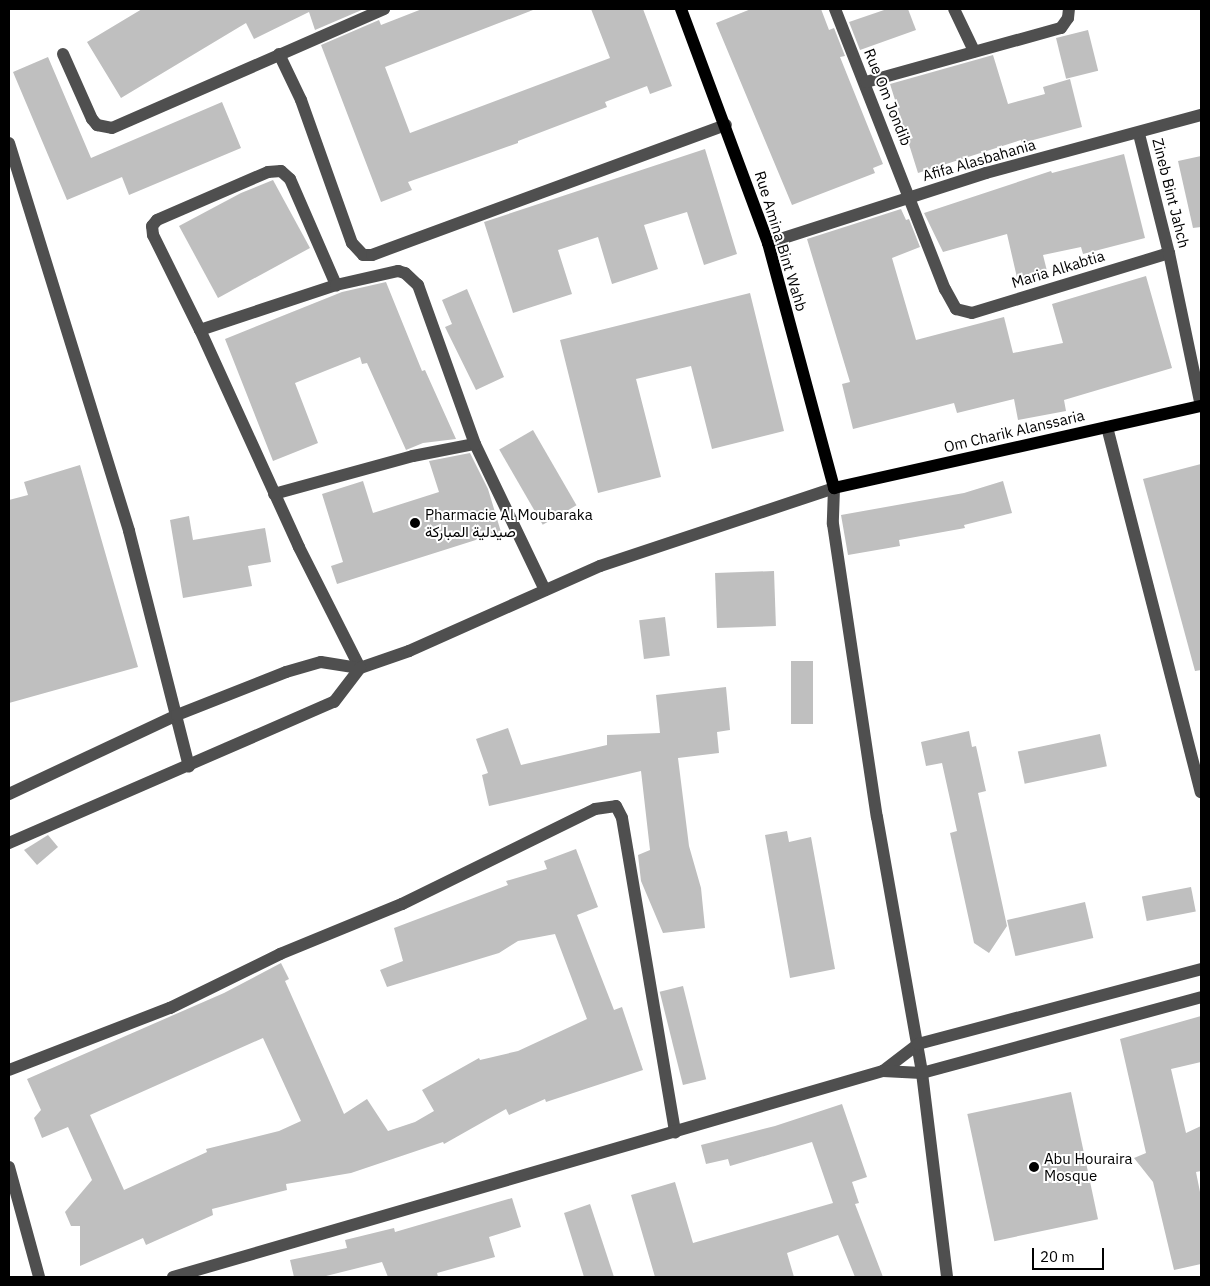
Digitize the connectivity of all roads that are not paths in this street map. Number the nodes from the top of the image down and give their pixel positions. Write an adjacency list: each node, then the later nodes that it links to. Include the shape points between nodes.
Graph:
1 (384, 9): 8 (street)
2 (681, 9): 11 (main road, Rue Amina Bint Wahb)
3 (835, 9): 9 (street, Rue Om Jondib)
4 (954, 9): 6 (street)
5 (1069, 9): 6 (street, via 1061,28)
6 (974, 51): 9 (street)
7 (63, 54): 8 (street, via 92,119 97,125 112,128)
8 (279, 54): 11 (street, via 297,91 352,243 363,255 372,255)
9 (866, 82): 14 (street, Rue Om Jondib)
10 (1201, 116): 12 (street, Afifa Alasbahania)
11 (726, 125): 15 (main road, Rue Amina Bint Wahb)
12 (1140, 134): 14 (street, Afifa Alasbahania, via 986,173); 16 (street, Zineb Bint Jahch)
13 (9, 143): 27 (street, via 129,531)
14 (910, 198): 15 (street, Afifa Alasbahania); 18 (street, Rue Om Jondib, via 945,289)
15 (768, 243): 23 (main road, Rue Amina Bint Wahb)
16 (1169, 253): 18 (street, Maria Alkabtia, via 972,313); 20 (street, Zineb Bint Jahch)
17 (336, 285): 19 (street); 19 (street, via 287,174 268,172 157,220 152,226 153,235); 22 (street, via 398,271 414,280)
18 (956, 309)
19 (200, 330): 24 (street)
20 (1201, 406): 21 (main road, Om Charik Alanssaria)
21 (1107, 427): 23 (main road, Om Charik Alanssaria); 29 (street)
22 (475, 444): 24 (street, via 413,456); 25 (street)
23 (834, 488): 25 (street, via 600,566); 34 (street, via 833,524 876,807)
24 (274, 494): 26 (street)
25 (546, 590): 26 (street, via 409,651)
26 (360, 668): 27 (street, via 321,662 286,672); 28 (street, via 334,702)
27 (177, 715): 28 (street); 30 (street)
28 (189, 766): 31 (street)
29 (1201, 792)
30 (9, 794)
31 (9, 843)
32 (1201, 970): 34 (street)
33 (1201, 997): 37 (street)
34 (918, 1044): 36 (street); 37 (street)
35 (9, 1070): 38 (street, via 170,1008 280,954 402,904 595,809 616,806 622,818)
36 (883, 1071): 37 (street); 38 (street)
37 (922, 1073): 42 (street)
38 (675, 1133): 41 (street)
39 (9, 1167): 40 (street)
40 (39, 1277)
41 (173, 1277)
42 (946, 1277)

